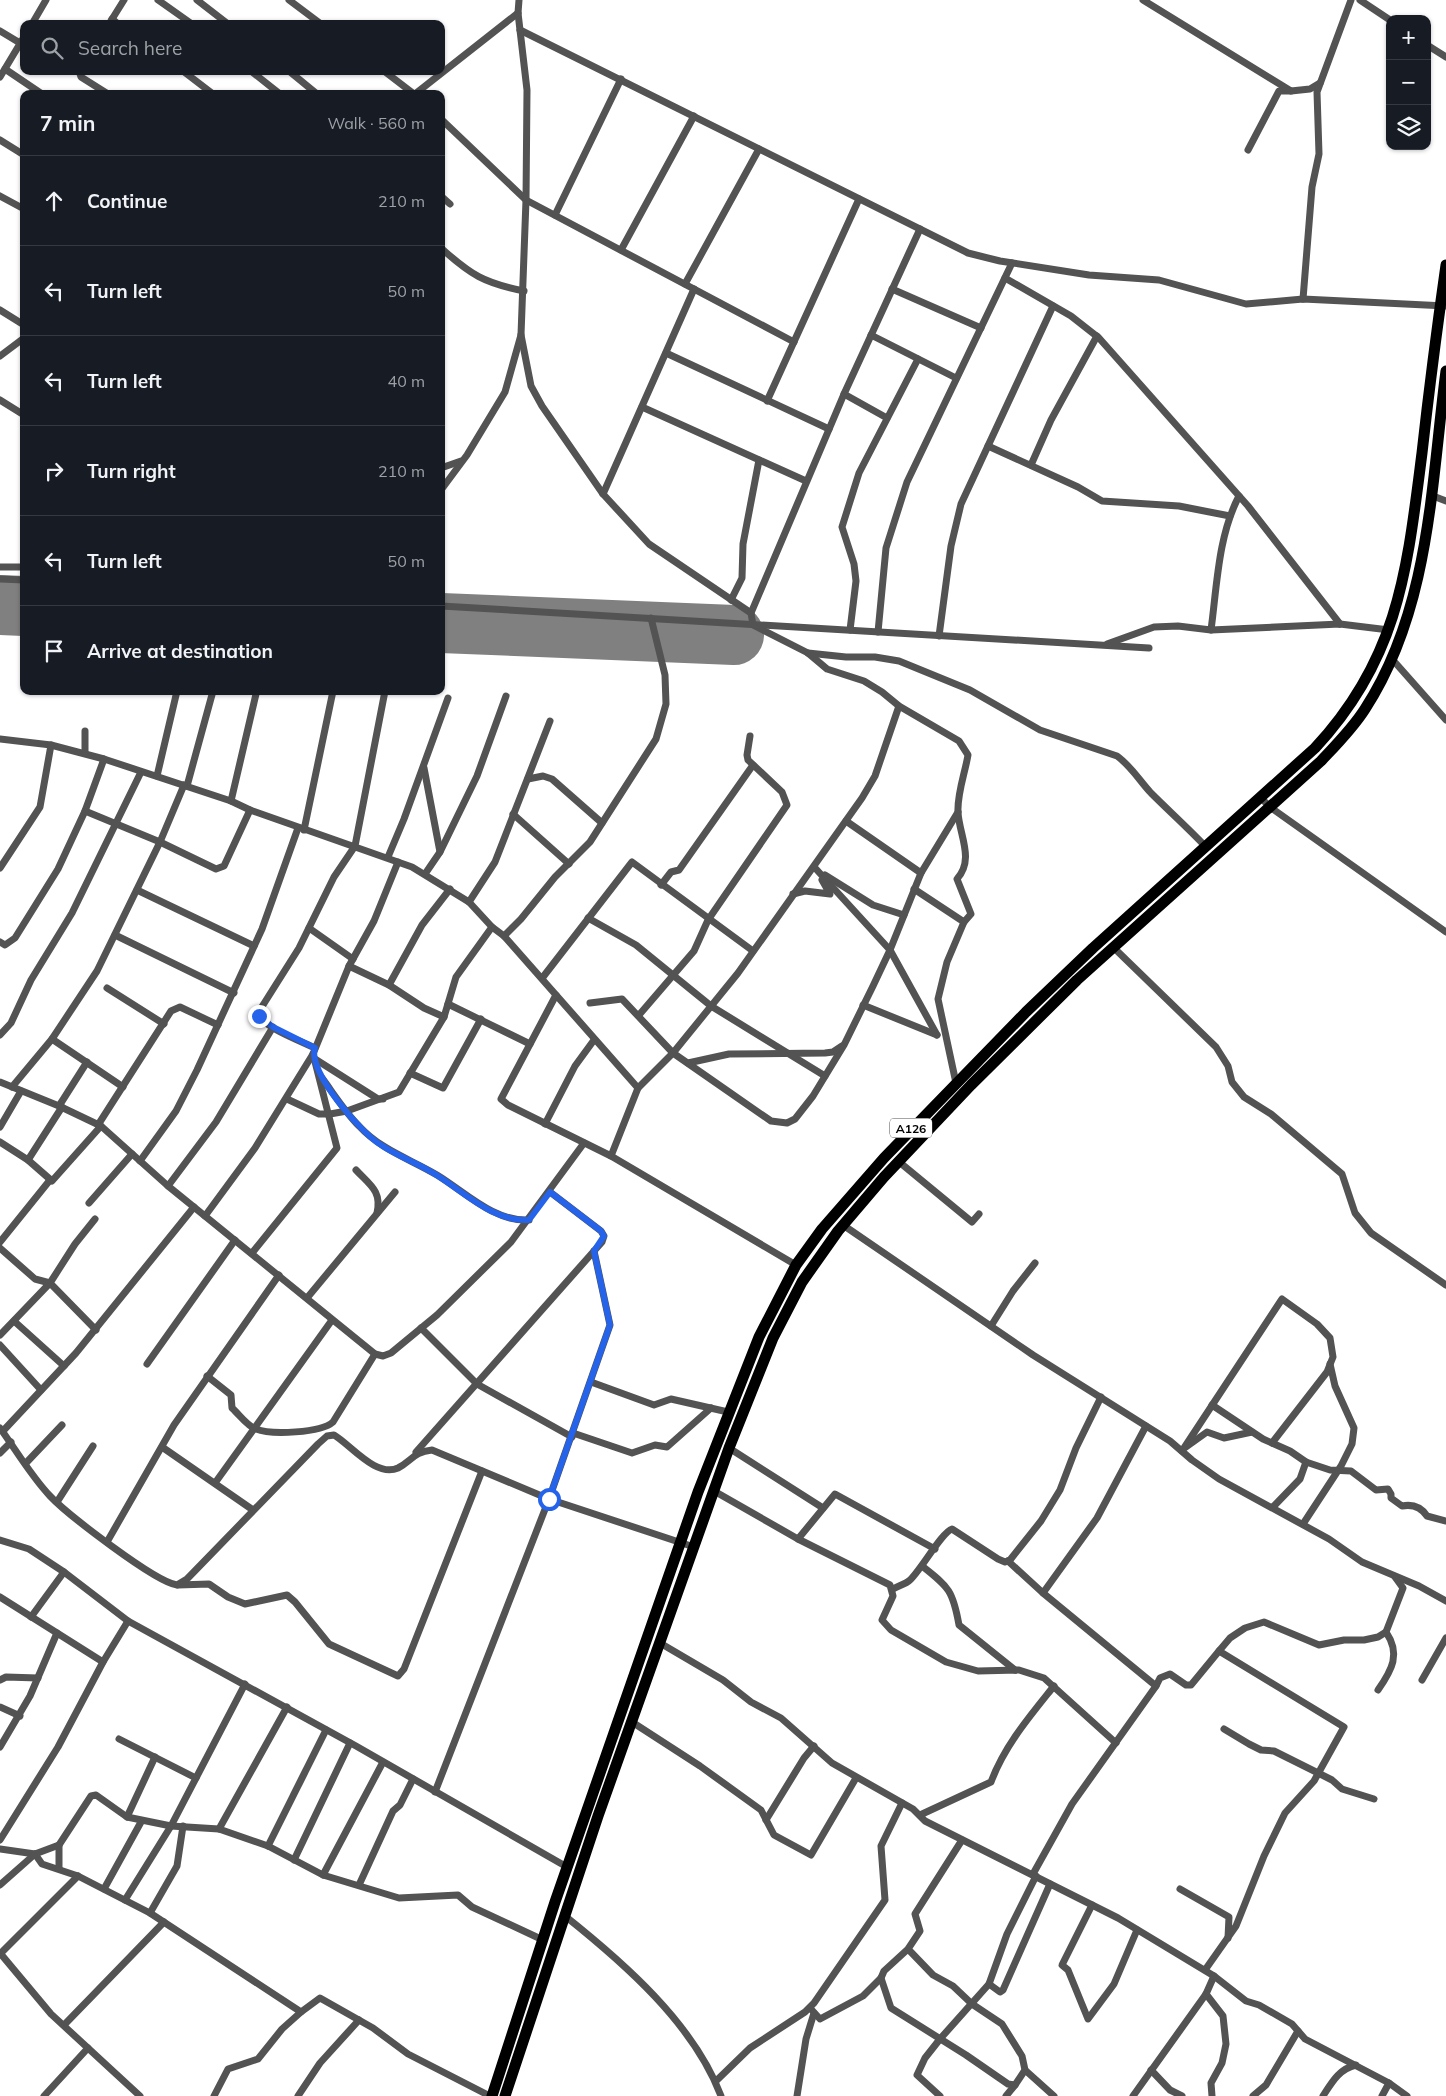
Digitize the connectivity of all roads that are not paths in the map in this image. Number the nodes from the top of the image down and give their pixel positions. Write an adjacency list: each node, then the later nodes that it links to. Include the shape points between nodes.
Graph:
1 (46, 0): 12 (street)
2 (124, 0): 13 (street)
3 (158, 0): 14 (street)
4 (197, 0): 15 (street)
5 (289, 0): 16 (street)
6 (519, 0): 10 (street)
7 (1143, 0): 41 (street)
8 (1351, 0): 33 (street)
9 (1360, 0): 11 (street)
10 (518, 13): 18 (street); 24 (street)
11 (1386, 17)
12 (34, 20)
13 (114, 20)
14 (186, 20)
15 (223, 20)
16 (315, 20)
17 (0, 30): 19 (street)
18 (520, 30): 32 (street); 51 (street, via 526,90)
19 (20, 39)
20 (20, 43): 23 (street)
21 (1431, 48): 22 (street)
22 (1446, 58)
23 (5, 69): 31 (street); 34 (street)
24 (445, 70)
25 (80, 75): 35 (street)
26 (188, 75): 36 (street)
27 (256, 75): 37 (street)
28 (294, 75): 38 (street)
29 (389, 75): 39 (street)
30 (438, 75): 40 (street)
31 (0, 77)
32 (621, 80): 42 (street); 54 (street)
33 (1320, 83): 41 (street, via 1310,89); 65 (street, via 1317,92 1319,154 1312,187)
34 (36, 90)
35 (102, 90)
36 (208, 90)
37 (275, 90)
38 (312, 90)
39 (409, 90)
40 (419, 90)
41 (1292, 90): 46 (street, via 1279,91)
42 (694, 116): 45 (street); 56 (street)
43 (445, 124): 51 (street)
44 (0, 140): 47 (street)
45 (759, 149): 49 (street); 61 (street)
46 (1248, 150)
47 (20, 152)
48 (0, 196): 53 (street)
49 (859, 199): 55 (street); 75 (street)
50 (445, 200): 52 (street)
51 (526, 200): 54 (street); 64 (street)
52 (450, 204)
53 (20, 207)
54 (555, 215): 56 (street)
55 (920, 229): 58 (street, via 968,253); 63 (street)
56 (621, 250): 61 (street)
57 (445, 252): 64 (street, via 482,280)
58 (1012, 263): 60 (street); 65 (street, via 1089,275 1159,280 1246,304)
59 (1446, 265): 67 (highway, A126)
60 (1005, 278): 66 (street); 70 (street)
61 (685, 284): 62 (street)
62 (694, 289): 75 (street); 76 (street)
63 (892, 289): 70 (street); 72 (street)
64 (524, 291): 71 (street)
65 (1303, 299): 67 (street)
66 (1053, 306): 73 (street); 88 (street)
67 (1443, 306): 113 (highway, A126, via 1409,553)
68 (0, 310): 69 (street)
69 (20, 322)
70 (981, 328): 80 (street)
71 (520, 335): 91 (street, via 506,392); 96 (street, via 532,386 542,406)
72 (871, 335): 78 (street); 81 (street)
73 (1096, 336): 92 (street, via 1051,420); 97 (street)
74 (20, 341): 77 (street)
75 (794, 342): 83 (street)
76 (666, 353): 83 (street); 84 (street)
77 (0, 356)
78 (918, 359): 80 (street); 86 (street)
79 (1446, 371): 89 (highway, A126)
80 (956, 378): 114 (street, via 907,482 891,530 886,548)
81 (844, 394): 86 (street); 87 (street)
82 (0, 400): 85 (street)
83 (767, 401): 87 (street)
84 (642, 407): 90 (street); 96 (street)
85 (20, 412)
86 (886, 418): 111 (street, via 858,473 842,527 856,581)
87 (829, 429): 94 (street)
88 (988, 446): 92 (street); 115 (street, via 961,504 951,546)
89 (1440, 456): 98 (highway, A126)
90 (759, 460): 94 (street); 105 (street, via 742,544 742,578)
91 (462, 461): 93 (street); 95 (street)
92 (1032, 465): 100 (street, via 1102,501 1178,506)
93 (445, 467)
94 (806, 481): 107 (street)
95 (445, 484)
96 (603, 494): 105 (street, via 649,544)
97 (1239, 496): 100 (street); 109 (street)
98 (1432, 496): 99 (street); 119 (highway, A126, via 1411,604)
99 (1446, 501)
100 (1230, 516): 112 (street, via 1221,554)
101 (0, 567): 102 (street)
102 (20, 568)
103 (0, 579): 104 (street)
104 (20, 580)
105 (731, 600): 107 (street)
106 (445, 606): 108 (street)
107 (751, 612): 110 (street)
108 (651, 618): 110 (street); 151 (street, via 665,675 664,714 656,739)
109 (1340, 624): 112 (street); 113 (street)
110 (753, 625): 111 (street); 118 (street)
111 (850, 630): 114 (street)
112 (1212, 630): 116 (street, via 1154,627)
113 (1390, 630): 142 (highway, A126, via 1368,678 1343,716 1315,748)
114 (878, 632): 115 (street)
115 (939, 636): 116 (street)
116 (1103, 646): 117 (street)
117 (1150, 648)
118 (808, 653): 127 (street, via 827,669 864,680); 155 (street, via 875,656 899,661 970,690 1040,730 1117,756)
119 (1392, 659): 128 (street); 144 (highway, A126, via 1353,726 1321,761)
120 (176, 695): 139 (street)
121 (212, 695): 141 (street)
122 (256, 695): 143 (street)
123 (331, 695): 152 (street)
124 (384, 695): 154 (street)
125 (506, 696): 156 (street, via 477,776)
126 (448, 698): 137 (street)
127 (899, 706): 147 (street, via 959,741 968,755); 149 (street, via 875,776)
128 (1446, 720)
129 (550, 721): 140 (street)
130 (85, 731): 134 (street)
131 (750, 736): 136 (street, via 747,756)
132 (0, 739): 133 (street)
133 (51, 745): 134 (street); 160 (street, via 40,806)
134 (85, 754): 135 (street)
135 (104, 758): 138 (street); 146 (street)
136 (752, 765): 164 (street, via 679,870 671,872); 172 (street, via 782,792 787,805)
137 (424, 767): 156 (street); 157 (street)
138 (141, 772): 139 (street); 150 (street)
139 (157, 776): 141 (street)
140 (528, 779): 148 (street); 151 (street, via 543,776 552,779)
141 (186, 785): 143 (street); 153 (street)
142 (1261, 798): 144 (street); 155 (highway, A126)
143 (231, 800): 145 (street)
144 (1270, 807): 176 (street); 181 (highway, A126)
145 (250, 810): 152 (street); 153 (street, via 220,869)
146 (85, 811): 150 (street); 179 (street, via 58,869 15,938)
147 (958, 812): 162 (street); 173 (street, via 966,861 957,879 971,914)
148 (513, 814): 159 (street); 169 (street, via 495,862)
149 (846, 821): 161 (street); 162 (street)
150 (116, 822): 153 (street); 203 (street, via 72,912 10,1023)
151 (602, 823): 159 (street, via 590,842)
152 (301, 829): 154 (street); 180 (street)
153 (160, 842): 167 (street)
154 (354, 846): 157 (street); 175 (street, via 334,877)
155 (1206, 847): 219 (highway, A126, via 1060,979)
156 (440, 852): 163 (street)
157 (388, 857): 158 (street)
158 (398, 862): 163 (street); 185 (street, via 374,921)
159 (568, 864): 178 (street)
160 (0, 868)
161 (814, 868): 168 (street); 168 (street, via 830,894 805,891); 170 (street, via 873,905); 182 (street)
162 (920, 873): 166 (street)
163 (425, 874): 165 (street)
164 (661, 884): 171 (street, via 632,862); 172 (street)
165 (450, 889): 169 (street); 189 (street, via 422,925)
166 (914, 889): 170 (street); 173 (street)
167 (137, 890): 177 (street); 180 (street)
168 (793, 894): 183 (street)
169 (469, 902): 174 (street)
170 (904, 915): 182 (street)
171 (588, 918): 187 (street, via 636,945); 188 (street)
172 (708, 920): 183 (street); 187 (street, via 694,951)
173 (964, 922): 206 (street, via 947,962 938,999)
174 (492, 927): 178 (street); 194 (street, via 456,977)
175 (309, 928): 185 (street); 202 (street, via 258,1013)
176 (1446, 932)
177 (115, 934): 191 (street); 205 (street, via 97,971)
178 (504, 936): 188 (street)
179 (3, 943): 184 (street)
180 (254, 946): 191 (street)
181 (1113, 947): 238 (highway, A126, via 1035,1021); 261 (street, via 1216,1047 1228,1066 1232,1082 1244,1096 1271,1114 1342,1174 1355,1213 1371,1233)
182 (890, 950): 195 (street); 204 (street)
183 (753, 951): 196 (street)
184 (0, 952)
185 (353, 959): 186 (street)
186 (349, 966): 189 (street); 212 (street)
187 (673, 976): 196 (street); 197 (street)
188 (543, 977): 192 (street)
189 (389, 986): 198 (street)
190 (107, 988): 200 (street)
191 (234, 993): 201 (street)
192 (556, 995): 207 (street); 208 (street)
193 (590, 1003): 197 (street, via 622,999)
194 (448, 1004): 198 (street); 199 (street)
195 (863, 1005): 204 (street); 209 (street)
196 (712, 1006): 210 (street); 211 (street)
197 (639, 1015): 211 (street)
198 (444, 1017): 215 (street)
199 (481, 1019): 208 (street); 215 (street, via 443,1088)
200 (164, 1024): 201 (street, via 171,1010 180,1007); 220 (street)
201 (218, 1025): 237 (street, via 176,1111)
202 (273, 1027): 212 (street); 241 (street, via 216,1122)
203 (0, 1035)
204 (937, 1035): 206 (street)
205 (52, 1039): 213 (street); 221 (street)
206 (946, 1039): 219 (street)
207 (594, 1040): 222 (street); 229 (street)
208 (530, 1044): 229 (street, via 501,1099)
209 (844, 1045): 210 (street, via 833,1052); 217 (street)
210 (786, 1052): 214 (street, via 729,1054); 217 (street)
211 (673, 1053): 214 (street); 222 (street)
212 (314, 1054): 216 (street); 224 (street); 225 (street, via 372,1095)
213 (87, 1062): 220 (street); 226 (street)
214 (688, 1063): 217 (street, via 778,1123 795,1119)
215 (410, 1073): 225 (street, via 399,1092)
216 (319, 1074): 227 (street); 228 (street)
217 (825, 1076)
218 (0, 1082): 221 (street)
219 (956, 1083): 258 (highway, A126, via 843,1204)
220 (123, 1087): 231 (street)
221 (12, 1088): 223 (street)
222 (638, 1088): 235 (street)
223 (21, 1091): 226 (street); 230 (street)
224 (287, 1098): 228 (street, via 319,1114); 248 (street)
225 (384, 1099): 227 (street)
226 (61, 1107): 231 (street); 236 (street)
227 (347, 1111): 228 (street); 250 (street, via 380,1145 438,1176 489,1209 516,1220)
228 (330, 1114): 256 (street, via 337,1142 335,1153)
229 (545, 1124): 233 (street)
230 (0, 1126)
231 (100, 1126): 234 (street); 240 (street, via 55,1180)
232 (0, 1142): 236 (street)
233 (584, 1144): 235 (street); 243 (street)
234 (132, 1154): 237 (street); 244 (street)
235 (611, 1156): 258 (street)
236 (28, 1160): 240 (street)
237 (140, 1161): 241 (street)
238 (898, 1161): 247 (street, via 972,1222); 251 (highway, A126)
239 (356, 1170): 246 (street, via 377,1192)
240 (50, 1180): 252 (street)
241 (168, 1186): 245 (street)
242 (395, 1192): 246 (street)
243 (550, 1192): 250 (street); 255 (street, via 601,1231 604,1236 602,1242)
244 (89, 1203)
245 (194, 1207): 248 (street); 267 (street)
246 (377, 1214): 262 (street)
247 (979, 1214)
248 (205, 1216): 253 (street)
249 (95, 1219): 260 (street)
250 (529, 1220): 266 (street, via 511,1242)
251 (843, 1226): 265 (street); 292 (highway, A126, via 812,1266 782,1318)
252 (1, 1240)
253 (236, 1240): 256 (street); 271 (street)
254 (0, 1248): 260 (street, via 35,1279)
255 (594, 1251): 275 (street, via 610,1325); 276 (street)
256 (252, 1253): 259 (street)
257 (1035, 1263): 265 (street)
258 (796, 1265): 281 (highway, A126, via 766,1323)
259 (279, 1275): 262 (street); 274 (street)
260 (50, 1283): 264 (street); 267 (street)
261 (1446, 1285)
262 (307, 1298): 263 (street)
263 (332, 1320): 270 (street); 285 (street)
264 (14, 1321): 268 (street); 273 (street)
265 (992, 1326): 278 (street)
266 (421, 1328): 270 (street, via 391,1353); 276 (street)
267 (96, 1330): 273 (street)
268 (0, 1335)
269 (0, 1345): 277 (street)
270 (375, 1354): 285 (street, via 333,1422 324,1429 272,1433)
271 (146, 1364)
272 (1330, 1364): 279 (street, via 1333,1357 1330,1338 1317,1324 1282,1299); 289 (street); 298 (street, via 1335,1386 1354,1428 1352,1444)
273 (64, 1366): 277 (street)
274 (207, 1376): 285 (street, via 231,1395 232,1408); 291 (street)
275 (591, 1382): 280 (street, via 654,1405 671,1399); 287 (street)
276 (477, 1384): 287 (street); 295 (street)
277 (41, 1390): 284 (street)
278 (1101, 1397): 283 (street); 315 (street, via 1060,1490 1028,1539)
279 (1212, 1405): 286 (street); 293 (street)
280 (711, 1408): 281 (street); 287 (street, via 667,1447 655,1445 632,1453)
281 (728, 1412): 312 (highway, A126)
282 (62, 1424): 297 (street)
283 (1146, 1426): 293 (street); 321 (street, via 1097,1518)
284 (1, 1429): 288 (street)
285 (254, 1429): 300 (street)
286 (1252, 1432): 289 (street); 293 (street, via 1224,1438 1208,1432)
287 (572, 1435): 302 (street)
288 (11, 1442): 294 (street); 297 (street)
289 (1272, 1443): 296 (street)
290 (93, 1446): 303 (street)
291 (162, 1446): 300 (street); 311 (street)
292 (729, 1448): 301 (highway, A126); 305 (street)
293 (1182, 1451): 304 (street, via 1219,1479)
294 (0, 1453)
295 (414, 1455): 299 (street, via 432,1450); 306 (street, via 389,1470 375,1466 334,1435 327,1436)
296 (1306, 1462): 298 (street); 304 (street, via 1300,1479)
297 (26, 1463): 303 (street)
298 (1338, 1470): 307 (street, via 1352,1471 1376,1490 1388,1489 1391,1498 1402,1506 1412,1505 1423,1510 1426,1516); 308 (street)
299 (482, 1471): 302 (street); 319 (street, via 404,1669 398,1676 329,1644 287,1595 245,1604 209,1584)
300 (215, 1483): 306 (street)
301 (714, 1491): 309 (street); 313 (highway, A126)
302 (549, 1499): 312 (street); 358 (street)
303 (57, 1502): 311 (street)
304 (1273, 1507): 308 (street)
305 (823, 1508): 309 (street); 314 (street, via 835,1494)
306 (252, 1510): 319 (street)
307 (1446, 1521)
308 (1303, 1524): 318 (street, via 1362,1562)
309 (798, 1538): 320 (street)
310 (0, 1540): 317 (street, via 29,1549)
311 (108, 1542): 319 (street, via 154,1576)
312 (680, 1543): 313 (street); 376 (highway, A126)
313 (694, 1548): 330 (highway, A126)
314 (934, 1550): 315 (street, via 946,1531 952,1529 998,1559); 316 (street)
315 (1008, 1561): 321 (street)
316 (922, 1566): 320 (street, via 909,1581); 333 (street, via 944,1583 954,1599 958,1625)
317 (64, 1572): 325 (street); 326 (street)
318 (1396, 1577): 322 (street); 328 (street, via 1403,1588)
319 (177, 1585)
320 (893, 1589): 333 (street, via 882,1620 891,1630 946,1662 978,1671)
321 (1043, 1592): 339 (street)
322 (1442, 1596): 324 (street)
323 (1, 1599): 325 (street)
324 (1446, 1601)
325 (31, 1617): 327 (street)
326 (128, 1620): 332 (street); 337 (street)
327 (57, 1632): 332 (street); 334 (street)
328 (1386, 1632): 331 (street, via 1364,1640 1319,1645 1264,1622 1245,1628); 340 (street, via 1394,1644 1394,1662)
329 (1446, 1638): 336 (street)
330 (660, 1643): 344 (highway, A126); 350 (street, via 781,1718)
331 (1219, 1651): 339 (street, via 1191,1685 1170,1674 1160,1678); 354 (street, via 1344,1727)
332 (103, 1662): 368 (street, via 58,1747)
333 (1015, 1670): 338 (street, via 1044,1678)
334 (38, 1678): 335 (street, via 6,1677); 343 (street)
335 (0, 1680)
336 (1422, 1680)
337 (245, 1684): 342 (street); 355 (street)
338 (1054, 1686): 349 (street); 361 (street, via 1018,1731 998,1762 991,1782)
339 (1156, 1686): 349 (street)
340 (1378, 1690)
341 (0, 1707): 343 (street)
342 (287, 1707): 346 (street); 367 (street)
343 (20, 1716): 351 (street)
344 (632, 1722): 363 (street, via 761,1810); 388 (highway, A126)
345 (1224, 1729): 354 (street, via 1249,1744 1274,1751)
346 (326, 1730): 348 (street); 371 (street)
347 (119, 1739): 352 (street)
348 (350, 1743): 353 (street); 374 (street)
349 (1116, 1743): 378 (street, via 1072,1804)
350 (814, 1746): 356 (street); 363 (street)
351 (0, 1747)
352 (155, 1757): 355 (street); 362 (street)
353 (383, 1762): 357 (street); 377 (street)
354 (1317, 1774): 359 (street, via 1332,1780 1342,1789); 391 (street, via 1285,1813)
355 (196, 1778): 365 (street)
356 (856, 1778): 360 (street); 363 (street, via 811,1855 774,1835)
357 (413, 1779): 358 (street); 382 (street, via 400,1805 393,1811)
358 (435, 1792): 376 (street)
359 (1374, 1799)
360 (902, 1803): 361 (street); 401 (street, via 881,1846 885,1900)
361 (920, 1815): 369 (street, via 925,1821)
362 (127, 1817): 364 (street); 370 (street, via 96,1795 91,1796)
363 (766, 1820)
364 (141, 1822): 365 (street); 383 (street)
365 (171, 1826): 366 (street); 385 (street)
366 (183, 1826): 367 (street); 387 (street, via 177,1866)
367 (219, 1829): 371 (street)
368 (0, 1840)
369 (962, 1840): 378 (street); 393 (street, via 915,1914 920,1931)
370 (59, 1845): 373 (street); 375 (street)
371 (268, 1846): 374 (street)
372 (0, 1849): 373 (street)
373 (35, 1854): 375 (street, via 42,1864); 381 (street)
374 (294, 1860): 377 (street)
375 (59, 1868): 379 (street)
376 (567, 1868): 392 (highway, A126)
377 (323, 1875): 382 (street)
378 (1035, 1875): 380 (street); 398 (street, via 1007,1934)
379 (78, 1876): 383 (street); 394 (street)
380 (1050, 1884): 386 (street); 398 (street, via 1004,1990 1000,1992)
381 (0, 1885)
382 (359, 1886): 392 (street, via 399,1898 458,1895 472,1907)
383 (104, 1889): 385 (street)
384 (1180, 1889): 391 (street, via 1229,1917)
385 (125, 1900): 387 (street)
386 (1092, 1905): 390 (street); 390 (street, via 1062,1964 1068,1970 1088,2019 1114,1984)
387 (150, 1913): 389 (street)
388 (565, 1916): 411 (street, via 662,2004 693,2042); 419 (highway, A126)
389 (164, 1922): 402 (street); 404 (street)
390 (1137, 1930): 395 (street)
391 (1228, 1938): 395 (street)
392 (543, 1940): 418 (highway, A126)
393 (908, 1949): 397 (street, via 884,1971); 400 (street, via 933,1975 952,1986)
394 (0, 1954): 407 (street, via 51,2014)
395 (1205, 1970): 396 (street)
396 (1214, 1976): 399 (street); 405 (street, via 1246,2001 1292,2024)
397 (881, 1978): 401 (street, via 863,1996 820,2019); 406 (street, via 891,2008)
398 (989, 1984): 400 (street)
399 (1206, 1994): 410 (street); 427 (street, via 1223,2016 1226,2044 1222,2063 1211,2083)
400 (972, 2004): 406 (street); 409 (street, via 1002,2024 1022,2056)
401 (812, 2010): 411 (street, via 750,2048); 421 (street)
402 (301, 2012): 403 (street, via 320,1998); 416 (street, via 282,2029 258,2059 228,2069)
403 (359, 2020): 417 (street, via 320,2064); 418 (street, via 408,2054)
404 (66, 2023)
405 (1298, 2031): 408 (street, via 1305,2039); 428 (street, via 1266,2085)
406 (940, 2039): 413 (street, via 1008,2084); 422 (street, via 925,2058 917,2076)
407 (88, 2048): 414 (street); 415 (street)
408 (1356, 2065): 412 (street); 429 (street, via 1347,2067 1338,2075)
409 (1025, 2070): 413 (street); 424 (street)
410 (1151, 2070): 425 (street); 426 (street, via 1170,2090)
411 (716, 2080): 420 (street)
412 (1389, 2083): 430 (street); 431 (street)
413 (1015, 2085): 423 (street)
414 (44, 2096)
415 (140, 2096)
416 (214, 2096)
417 (298, 2096)
418 (491, 2096)
419 (505, 2096)
420 (721, 2096)
421 (798, 2096)
422 (940, 2096)
423 (1006, 2096)
424 (1054, 2096)
425 (1133, 2096)
426 (1182, 2096)
427 (1212, 2096)
428 (1253, 2096)
429 (1323, 2096)
430 (1382, 2096)
431 (1407, 2096)

